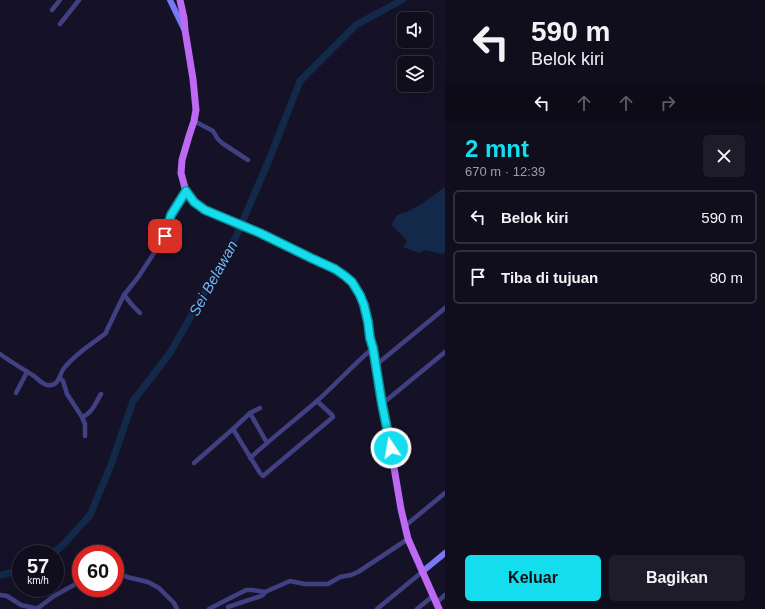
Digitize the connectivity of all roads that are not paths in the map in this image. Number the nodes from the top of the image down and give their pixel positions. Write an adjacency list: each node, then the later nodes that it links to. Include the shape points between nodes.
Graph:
1 (79, 0): 6 (street)
2 (170, 0): 7 (street)
3 (180, 0): 7 (main road)
4 (57, 1): 5 (street)
5 (52, 10)
6 (60, 24)
7 (185, 30): 8 (main road, via 196,104)
8 (194, 121): 9 (street, via 214,131 222,143); 10 (main road, via 182,160 181,173)
9 (248, 160)
10 (186, 191): 11 (street, via 171,215 165,236); 14 (main road, via 191,199 205,210 260,233 345,276 352,282 364,305)
11 (124, 295): 13 (street); 19 (street, via 106,333 66,365)
12 (445, 308): 17 (street)
13 (140, 313)
14 (373, 348): 17 (main road); 22 (street)
15 (445, 352): 23 (street)
16 (1, 356): 18 (street)
17 (376, 365): 23 (main road)
18 (27, 372): 19 (street, via 47,385 55,384); 20 (street)
19 (60, 378): 26 (street)
20 (16, 393)
21 (101, 394): 26 (street, via 90,412)
22 (317, 401): 29 (street); 30 (street, via 333,417 269,472 263,476)
23 (382, 404): 33 (main road)
24 (260, 408): 25 (street)
25 (250, 414): 27 (street); 29 (street)
26 (82, 417): 28 (street)
27 (233, 429): 30 (street); 31 (street)
28 (85, 436)
29 (267, 443): 30 (street)
30 (250, 458)
31 (194, 463)
32 (445, 493): 33 (street)
33 (405, 526): 34 (main road)
34 (408, 539): 36 (main road); 39 (street, via 358,572 340,577 328,584 290,581)
35 (445, 553): 36 (street)
36 (422, 572): 42 (main road); 46 (street)
37 (124, 576): 44 (street, via 159,588)
38 (72, 586): 40 (street, via 38,608 25,607 7,596)
39 (265, 592): 43 (street, via 261,596); 45 (street, via 246,590)
40 (0, 595)
41 (445, 595): 42 (street)
42 (436, 603): 47 (street)
43 (228, 607)
44 (177, 609)
45 (209, 609)
46 (377, 609)
47 (416, 609)

